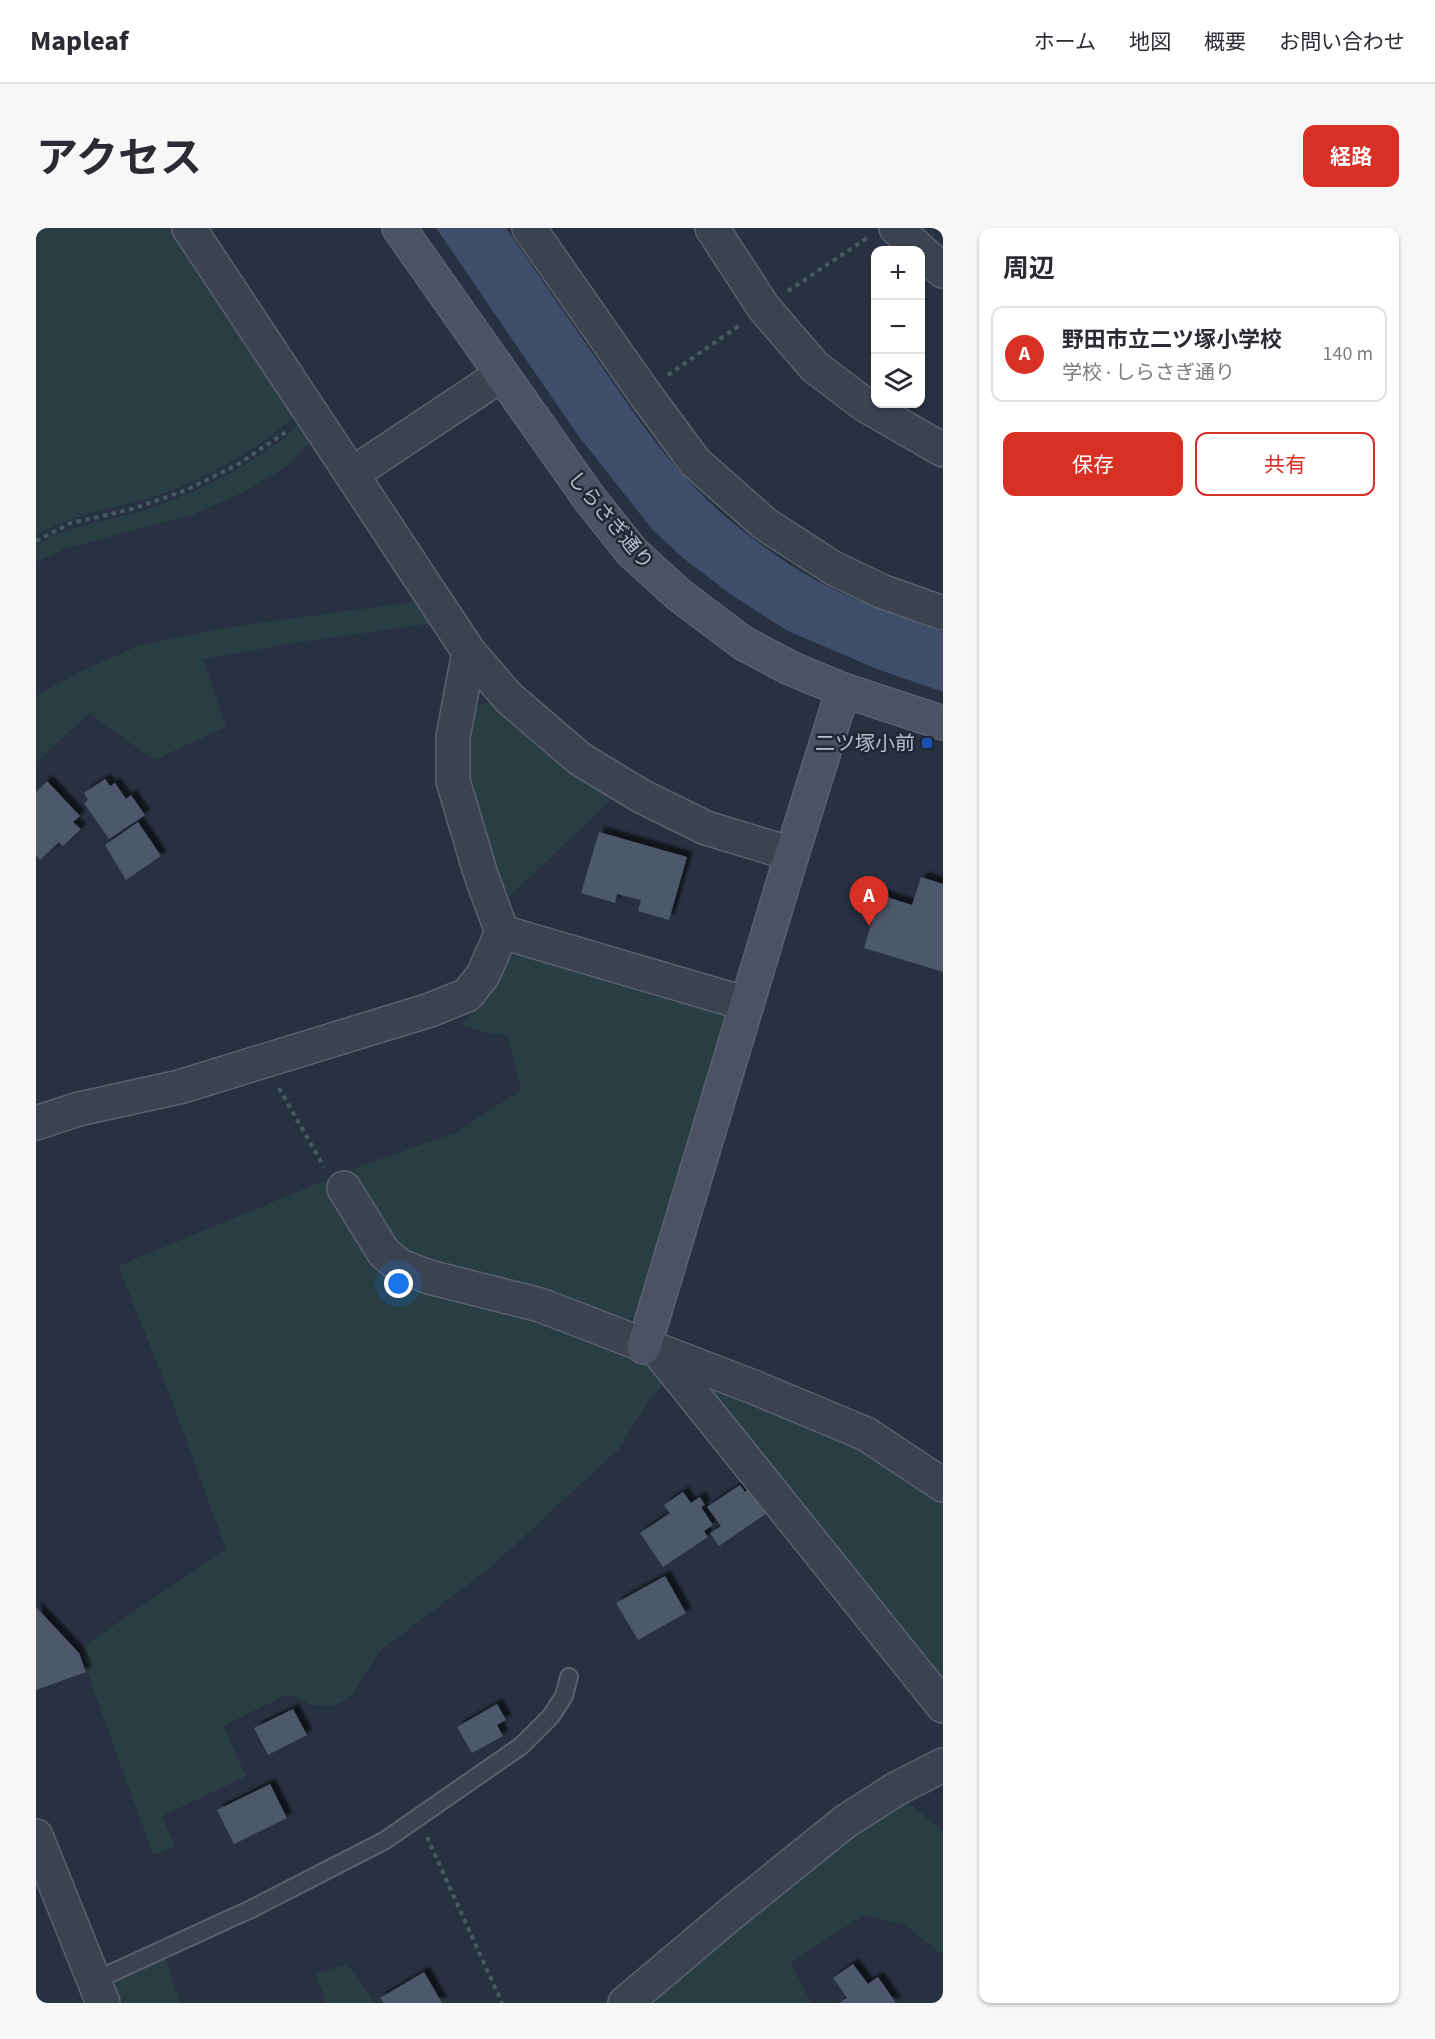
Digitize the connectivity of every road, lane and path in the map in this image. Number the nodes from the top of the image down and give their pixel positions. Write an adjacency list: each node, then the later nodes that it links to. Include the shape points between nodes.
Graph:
1 (189, 228): 8 (street)
2 (399, 228): 7 (street, しらさぎ通り)
3 (529, 228): 12 (street, via 695,462 765,524 833,568 880,591)
4 (712, 228): 9 (street, via 764,308 815,367 865,405)
5 (897, 228): 6 (street)
6 (943, 271)
7 (501, 375): 10 (street); 14 (street, しらさぎ通り, via 596,507 632,552 662,580 743,642 790,668)
8 (306, 406): 10 (street); 11 (path, via 286,432 237,465 186,490 132,509 71,523)
9 (943, 450)
10 (352, 474): 13 (street)
11 (36, 542)
12 (943, 614)
13 (470, 652): 16 (street, via 509,698 580,759 640,796 706,828); 17 (street, via 453,736 453,781)
14 (843, 690): 15 (street, しらさぎ通り); 16 (street)
15 (943, 723)
16 (792, 854): 18 (street)
17 (502, 932): 18 (street); 19 (street, via 483,975 467,995)
18 (747, 1004): 22 (street)
19 (264, 1061): 20 (street); 21 (path, via 331,1180)
20 (36, 1123)
21 (344, 1188): 22 (street, via 384,1253 400,1266 540,1305)
22 (651, 1349): 23 (street, via 866,1434); 25 (street)
23 (943, 1485)
24 (569, 1677): 27 (lane, via 564,1696 551,1716 521,1746)
25 (943, 1706)
26 (943, 1765): 31 (street, via 846,1821)
27 (418, 1817): 29 (lane, via 384,1840); 30 (path)
28 (36, 1836): 29 (street)
29 (98, 1992)
30 (502, 2003)
31 (625, 2003)

